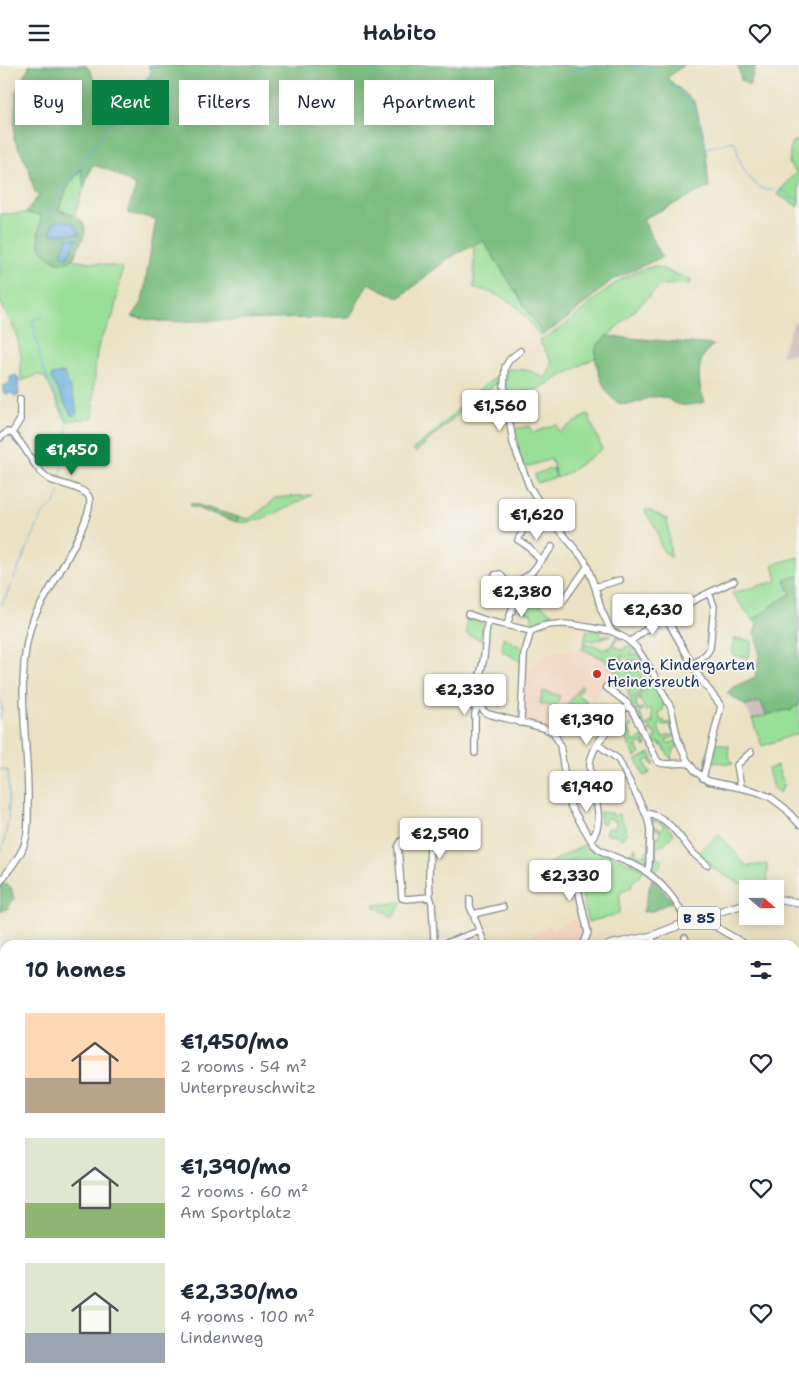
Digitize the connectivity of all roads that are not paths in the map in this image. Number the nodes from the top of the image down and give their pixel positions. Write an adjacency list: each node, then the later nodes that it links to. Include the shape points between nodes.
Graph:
1 (520, 351): 8 (street, via 505,367 504,386 513,443 529,486)
2 (20, 399): 3 (street, via 20,420)
3 (12, 433): 4 (street, via 7,432); 41 (street, via 47,477 79,489 89,497 90,505 82,530 34,617 25,645 23,677 29,773 28,829 22,850)
4 (0, 438)
5 (531, 519): 7 (street, via 518,540)
6 (552, 547): 7 (street)
7 (541, 561): 12 (street)
8 (587, 567): 13 (street); 15 (street)
9 (620, 579): 13 (street)
10 (504, 581): 12 (street)
11 (734, 581): 14 (street)
12 (510, 587): 19 (street, via 516,597)
13 (595, 587): 21 (street)
14 (709, 593): 17 (street); 23 (street, via 714,606 710,648)
15 (563, 601)
16 (468, 614): 18 (street)
17 (665, 616): 22 (street); 23 (street)
18 (488, 621): 19 (street); 26 (street, via 478,683)
19 (507, 625): 20 (street)
20 (531, 631): 21 (street, via 561,624); 28 (street, via 524,655)
21 (611, 631): 22 (street)
22 (630, 642): 32 (street, via 666,696 679,745)
23 (692, 666): 33 (street, via 721,706)
24 (606, 687): 27 (street)
25 (458, 702): 26 (street)
26 (478, 707): 28 (street, via 488,714); 31 (street)
27 (629, 707): 29 (street, via 624,708); 32 (street, via 658,763)
28 (521, 723): 37 (street, via 549,729 558,739 571,807)
29 (597, 744): 35 (street, via 618,759); 37 (street, via 590,763 598,817 596,832)
30 (751, 752): 34 (street, via 737,765)
31 (475, 753)
32 (690, 765): 33 (street)
33 (703, 778): 34 (street)
34 (741, 787): 36 (street, via 775,799)
35 (645, 813): 38 (street, via 666,822); 39 (street, via 650,830)
36 (799, 824)
37 (591, 839): 39 (street, via 600,850)
38 (707, 865)
39 (647, 872): 50 (street, via 669,894)
40 (554, 880): 56 (street, via 555,884 576,880 588,933)
41 (0, 881)
42 (430, 897): 42 (street, via 430,843 426,840 401,841 398,847 402,898); 53 (street)
43 (470, 899): 48 (street)
44 (784, 900): 45 (main road)
45 (799, 903)
46 (739, 906): 49 (main road, B 85)
47 (503, 907): 48 (street)
48 (473, 914): 51 (street)
49 (705, 916): 50 (main road, B 85); 59 (street, via 709,923)
50 (687, 922): 52 (main road, B 85)
51 (479, 931): 54 (street); 55 (street)
52 (652, 937): 57 (main road, B 85); 58 (street)
53 (434, 940)
54 (454, 940)
55 (483, 940)
56 (585, 940)
57 (636, 940)
58 (652, 940)
59 (738, 940)

